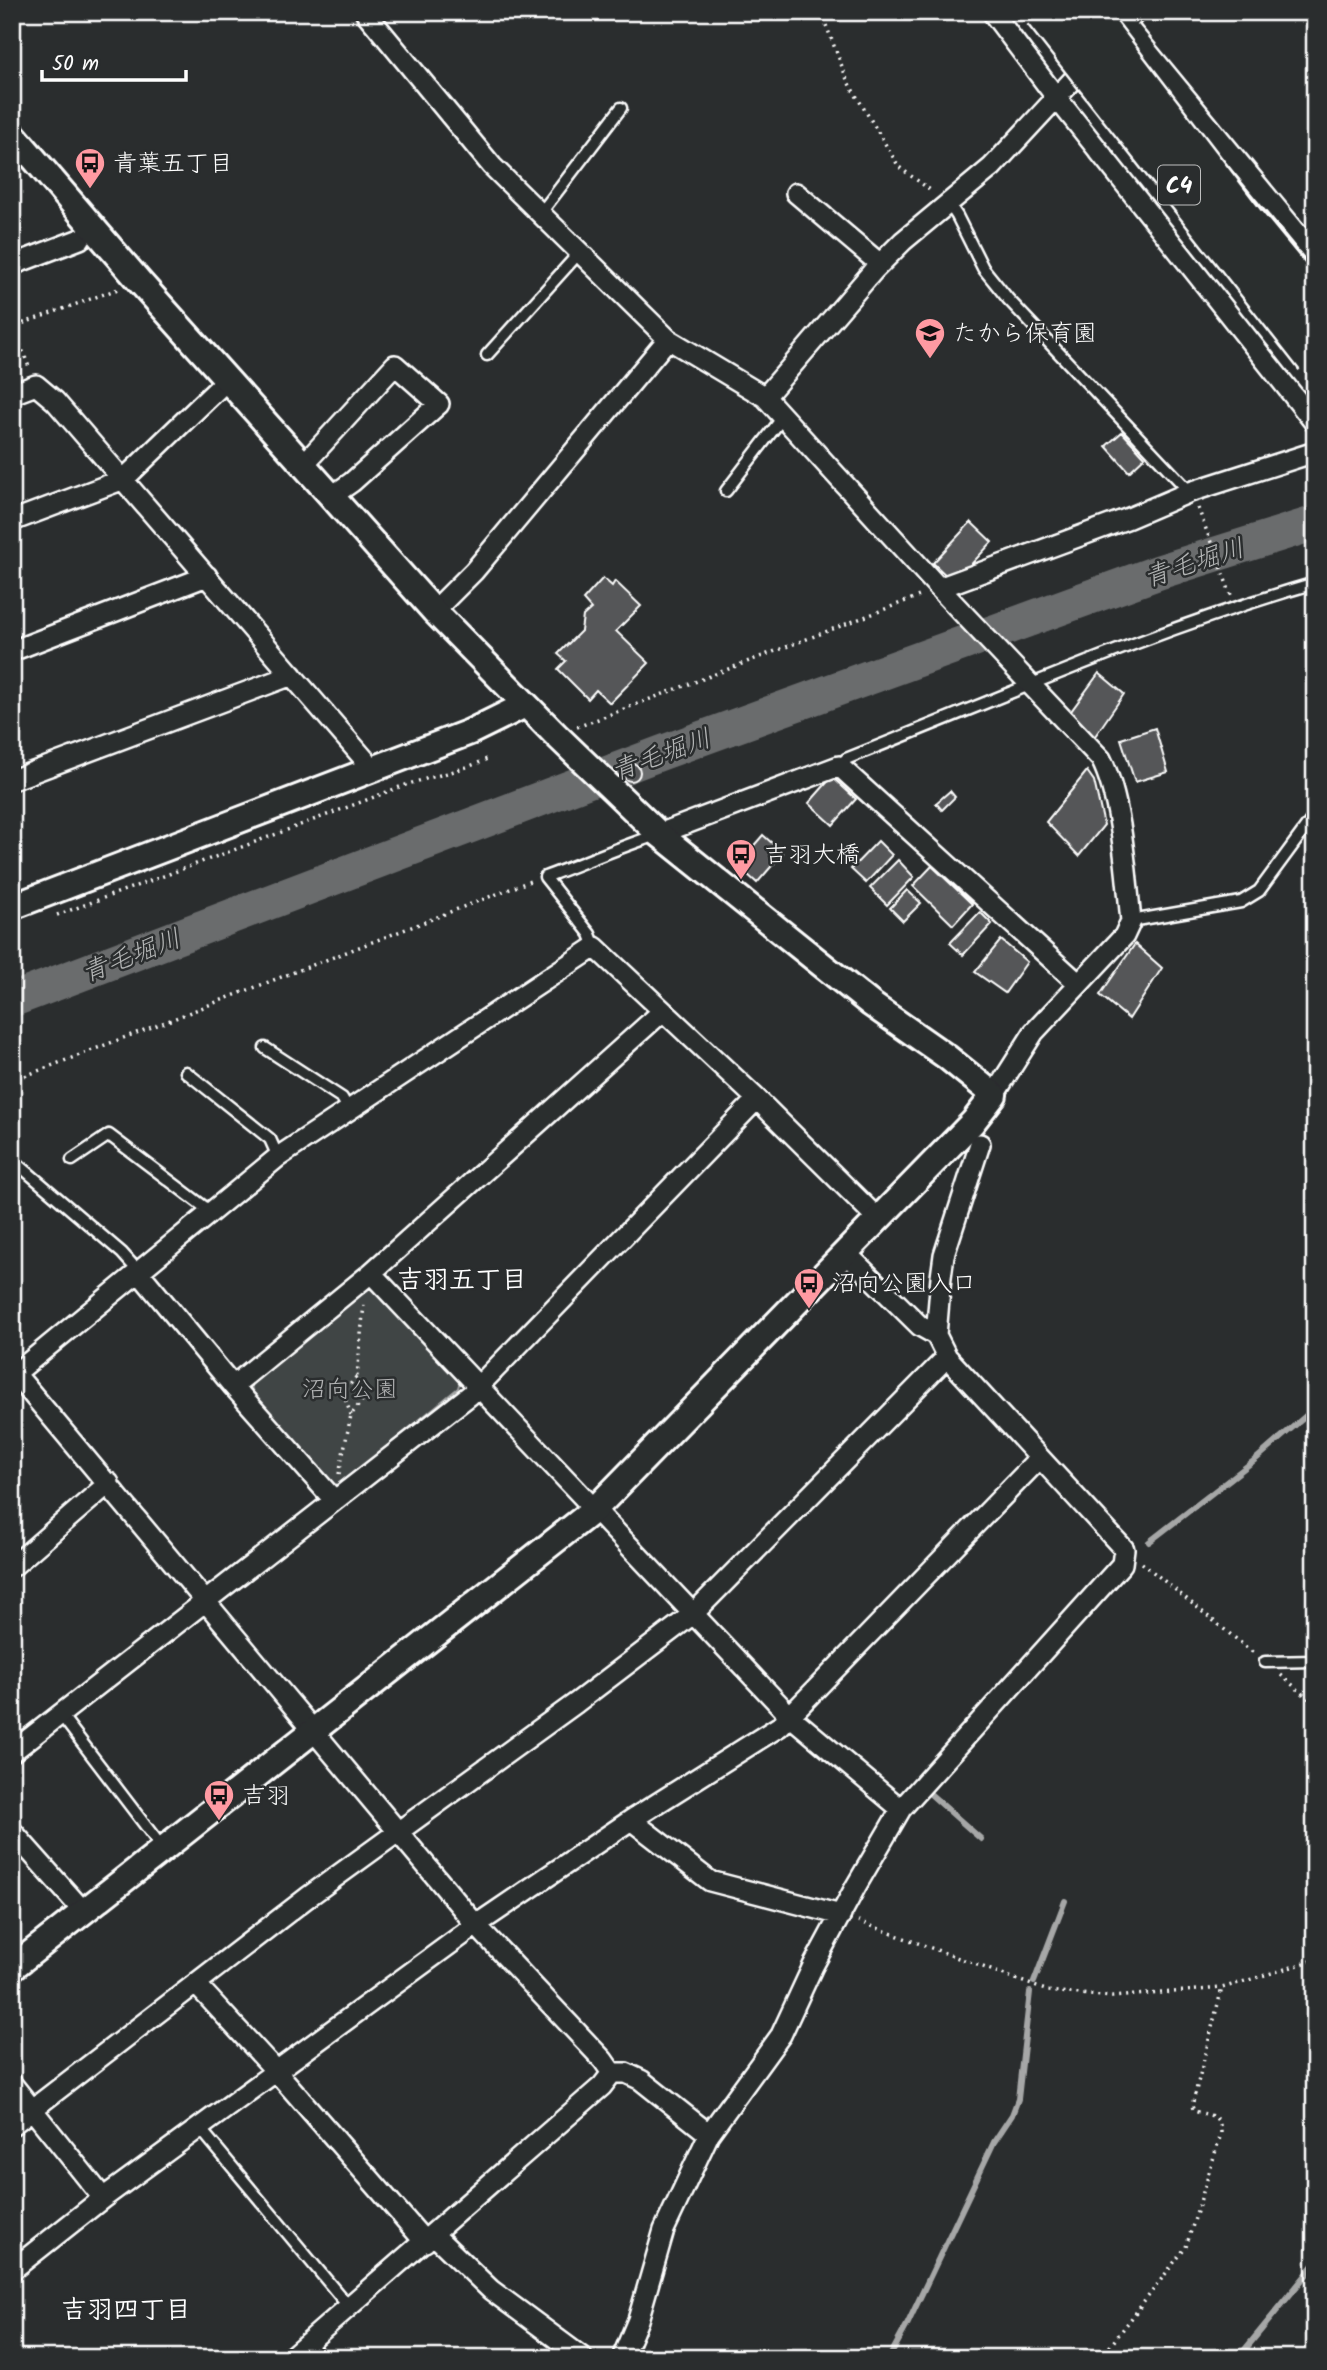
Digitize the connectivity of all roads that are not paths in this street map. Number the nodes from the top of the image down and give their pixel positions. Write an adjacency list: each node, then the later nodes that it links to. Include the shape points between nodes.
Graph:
1 (365, 12): 11 (street, via 492,166)
2 (992, 12): 6 (street)
3 (1043, 12): 20 (highway, C4, bridge)
4 (1085, 12): 17 (highway, C4, bridge)
5 (1130, 18): 6 (street); 14 (street)
6 (1056, 97): 10 (street, via 992,167); 25 (street)
7 (621, 108): 11 (lane)
8 (12, 133): 21 (street)
9 (796, 193): 15 (street)
10 (949, 204): 15 (street); 31 (lane, via 984,268 1008,299)
11 (540, 214): 13 (street)
12 (80, 239): 16 (street)
13 (580, 252): 18 (street); 19 (lane)
14 (1315, 255)
15 (880, 264): 23 (street)
16 (12, 265)
17 (1315, 306)
18 (668, 339): 23 (street); 36 (street, via 474,571)
19 (487, 355)
20 (1315, 358)
21 (228, 379): 27 (street); 28 (street)
22 (12, 394): 28 (street, via 36,385)
23 (765, 397): 24 (street)
24 (783, 418): 29 (lane); 35 (street)
25 (1315, 423)
26 (1315, 452): 31 (street)
27 (304, 464): 30 (street); 30 (street, via 396,365 439,404)
28 (124, 479): 32 (street); 33 (street)
29 (726, 491)
30 (332, 496): 36 (street)
31 (1193, 496): 35 (street)
32 (12, 522)
33 (207, 576): 37 (street); 38 (street)
34 (1315, 583): 39 (lane)
35 (936, 592): 39 (street)
36 (434, 611): 40 (street)
37 (12, 652)
38 (292, 675): 42 (street); 43 (street)
39 (1027, 683): 41 (lane, via 846,759); 47 (street, via 1106,769 1116,802)
40 (525, 705): 42 (street, via 470,732); 45 (street, via 569,734)
41 (839, 766): 45 (street); 49 (street)
42 (372, 768): 46 (street)
43 (12, 780)
44 (1315, 816): 47 (lane, via 1259,891 1241,902)
45 (653, 828): 48 (lane, via 614,852 545,877); 53 (street, via 872,1004)
46 (12, 907)
47 (1131, 921): 49 (street, via 1124,936)
48 (595, 947): 50 (street); 55 (street)
49 (1079, 984): 53 (street, via 1034,1032)
50 (663, 1011): 54 (street); 64 (street)
51 (265, 1048): 55 (lane, via 342,1098)
52 (186, 1072): 57 (lane, via 270,1139)
53 (994, 1095): 61 (street)
54 (757, 1099): 61 (street); 68 (street)
55 (349, 1110): 57 (street)
56 (980, 1144): 65 (street, via 944,1255)
57 (278, 1157): 60 (street)
58 (12, 1159): 63 (lane)
59 (72, 1160): 60 (lane, via 109,1135)
60 (211, 1212): 63 (street)
61 (878, 1219): 62 (street)
62 (845, 1252): 65 (street, via 920,1326); 73 (street)
63 (138, 1271): 67 (street); 69 (street)
64 (371, 1273): 68 (street); 69 (street)
65 (936, 1335): 66 (street)
66 (947, 1357): 70 (street); 76 (street)
67 (13, 1373): 71 (street)
68 (479, 1385): 72 (street); 73 (street)
69 (233, 1386): 72 (street)
70 (1039, 1459): 80 (street); 83 (street, via 1124,1549 1122,1563)
71 (108, 1483): 74 (street); 75 (street)
72 (334, 1500): 75 (street)
73 (594, 1510): 76 (street); 81 (street)
74 (15, 1559)
75 (206, 1601): 79 (street); 81 (street)
76 (693, 1614): 80 (street); 86 (street)
77 (1315, 1661): 78 (lane)
78 (1265, 1662)
79 (61, 1715): 82 (street); 87 (lane)
80 (790, 1716): 83 (street); 84 (street)
81 (313, 1732): 86 (street); 87 (street)
82 (12, 1752)
83 (901, 1809): 89 (street)
84 (631, 1820): 89 (street, via 710,1881); 90 (street)
85 (12, 1831): 88 (street)
86 (399, 1831): 90 (street); 92 (street)
87 (165, 1850): 88 (street)
88 (85, 1912): 91 (street)
89 (841, 1915): 99 (street, via 781,2035)
90 (476, 1925): 93 (street); 94 (street)
91 (12, 1968)
92 (196, 1984): 93 (street); 96 (street)
93 (276, 2071): 98 (street); 101 (street)
94 (612, 2073): 99 (street, via 641,2080); 101 (street)
95 (12, 2084): 96 (street)
96 (33, 2109): 97 (street); 100 (street)
97 (12, 2125)
98 (199, 2127): 100 (street); 103 (lane)
99 (709, 2134): 108 (street, via 664,2231)
100 (103, 2198): 102 (street)
101 (429, 2238): 103 (street); 107 (street)
102 (12, 2270)
103 (349, 2306): 104 (street)
104 (308, 2342): 105 (street); 106 (lane)
105 (289, 2358)
106 (322, 2358)
107 (583, 2358)
108 (622, 2358)

